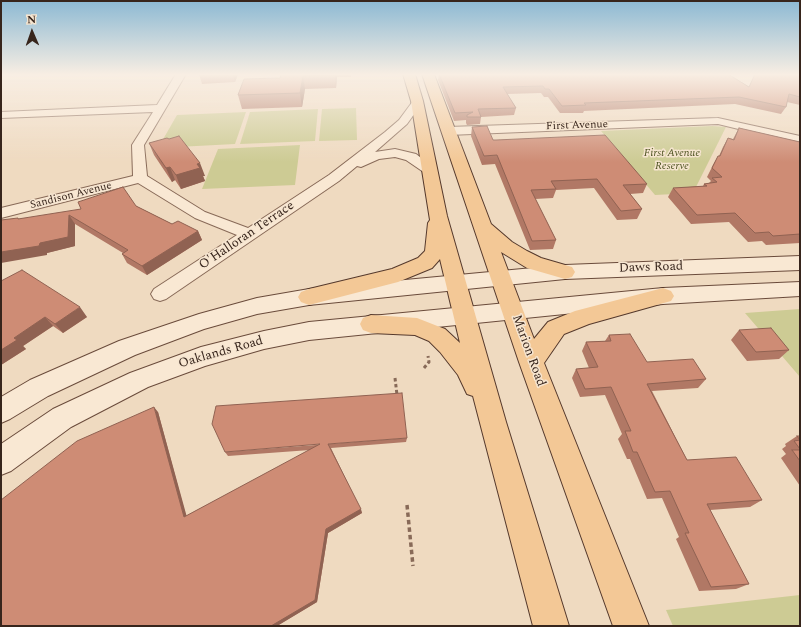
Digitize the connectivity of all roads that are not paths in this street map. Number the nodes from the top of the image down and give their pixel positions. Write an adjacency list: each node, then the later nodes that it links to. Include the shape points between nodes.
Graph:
1 (162, 103): 4 (street)
2 (417, 103): 8 (main road); 10 (street, O'Halloran Terrace, via 389,135)
3 (438, 103): 6 (main road, Marion Road)
4 (159, 108): 5 (street); 9 (street, via 138,144)
5 (1, 115)
6 (448, 131): 7 (street, First Avenue, via 718,121); 13 (main road, Marion Road)
7 (800, 140)
8 (430, 170): 10 (street, O'Halloran Terrace, via 411,157 394,153 376,156); 12 (main road)
9 (140, 178): 11 (street, Sandison Avenue); 14 (street, via 200,216)
10 (334, 178): 14 (street, O'Halloran Terrace)
11 (1, 213)
12 (438, 216): 18 (main road); 22 (main road, via 434,253 425,263 398,275)
13 (482, 224): 16 (main road, via 505,246 520,256); 17 (main road, Marion Road)
14 (250, 234): 20 (street, O'Halloran Terrace)
15 (800, 262): 16 (main road, Daws Road)
16 (565, 272): 17 (main road, Daws Road)
17 (502, 278): 18 (main road, Daws Road); 23 (main road, Marion Road)
18 (457, 282): 22 (main road); 24 (main road)
19 (800, 289): 21 (main road)
20 (160, 294)
21 (663, 296): 23 (main road); 26 (main road, via 583,317 556,328)
22 (309, 297): 27 (main road, via 257,306 199,322 127,348 39,388)
23 (514, 310): 24 (main road, Oaklands Road); 26 (main road, Marion Road)
24 (465, 314): 25 (main road, Oaklands Road); 28 (main road)
25 (371, 324): 28 (main road, via 417,327 437,335 467,368); 29 (main road, Oaklands Road, via 309,331 201,357 139,380 62,418)
26 (531, 362): 31 (main road, Marion Road)
27 (1, 411)
28 (493, 422): 30 (main road)
29 (1, 461)
30 (551, 626)
31 (631, 626)

